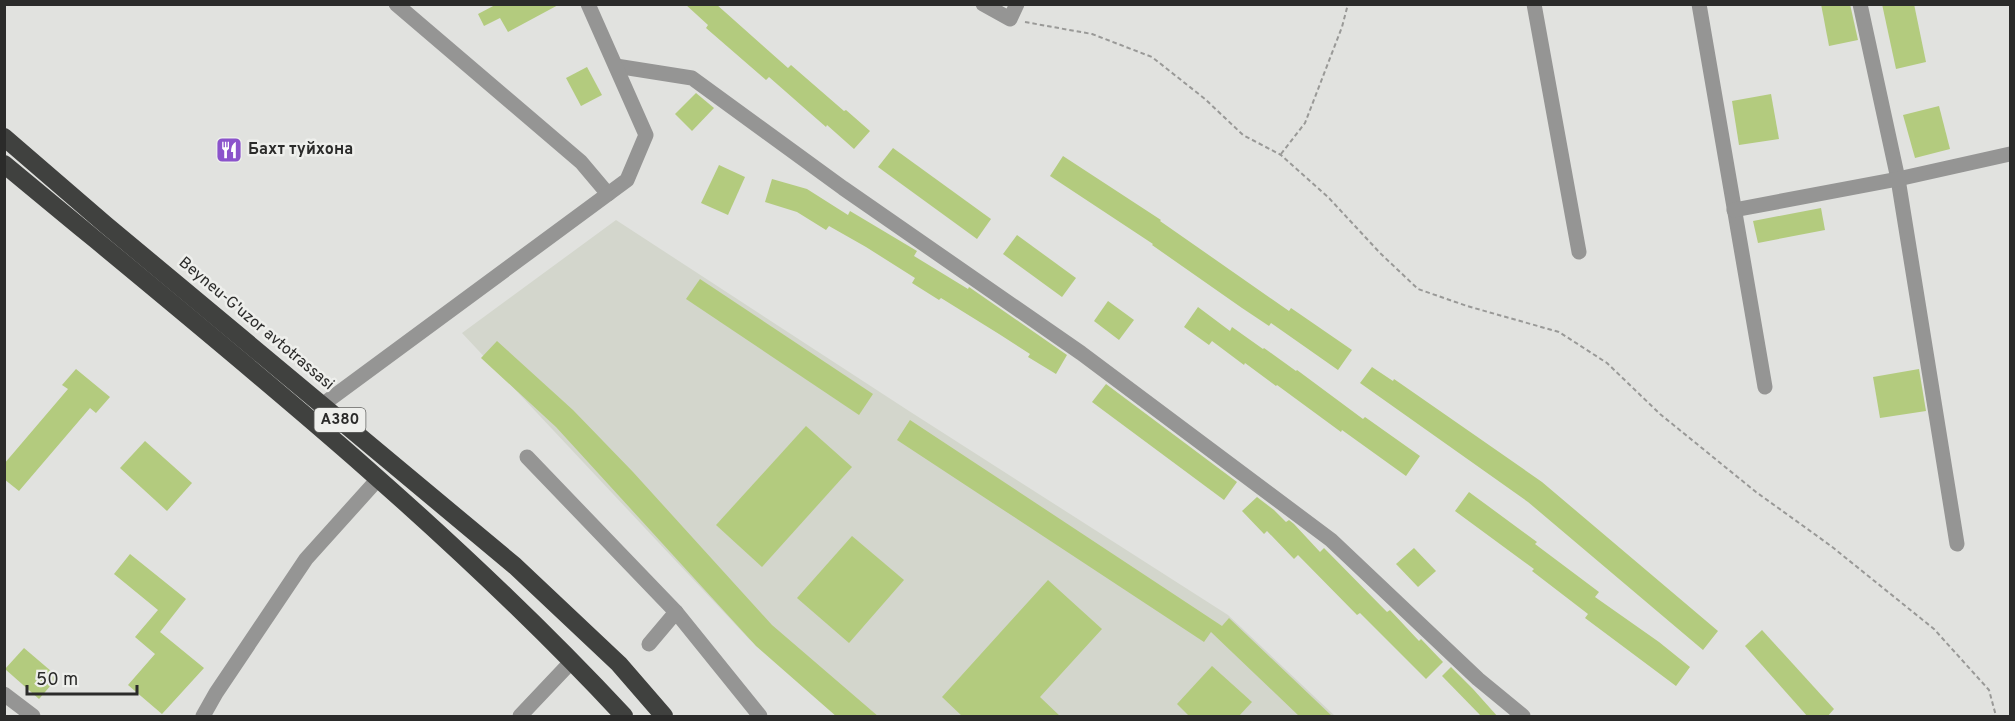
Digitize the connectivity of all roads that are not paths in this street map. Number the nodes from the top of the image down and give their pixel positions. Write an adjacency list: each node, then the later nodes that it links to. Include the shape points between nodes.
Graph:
1 (396, 4): 13 (street, via 581,162)
2 (588, 4): 8 (street)
3 (983, 4): 4 (street, via 1010,20)
4 (1017, 4)
5 (1534, 4): 15 (street)
6 (1699, 4): 14 (street)
7 (1860, 4): 12 (street)
8 (616, 66): 13 (street, via 646,135 627,180); 32 (street, via 692,78 1081,353 1331,540)
9 (4, 137): 17 (highway, Beyneu-G'uzor avtotrassasi / A380)
10 (2010, 154): 12 (street)
11 (4, 164): 19 (highway, A380)
12 (1898, 179): 14 (street); 20 (street)
13 (608, 194): 17 (street)
14 (1734, 210): 16 (street)
15 (1580, 252)
16 (1765, 387)
17 (322, 405): 23 (highway, Beyneu-G'uzor avtotrassasi / A380, via 515,566)
18 (528, 457): 21 (street)
19 (378, 479): 24 (highway, A380); 27 (street, via 306,559)
20 (1957, 544)
21 (676, 612): 22 (street); 31 (street)
22 (649, 644)
23 (604, 650): 24 (highway); 30 (highway, Beyneu-G'uzor avtotrassasi / A380)
24 (576, 665): 28 (street); 29 (highway, A380)
25 (5, 697): 26 (street)
26 (33, 717)
27 (203, 717)
28 (520, 717)
29 (624, 717)
30 (663, 717)
31 (760, 717)
32 (1523, 717)

